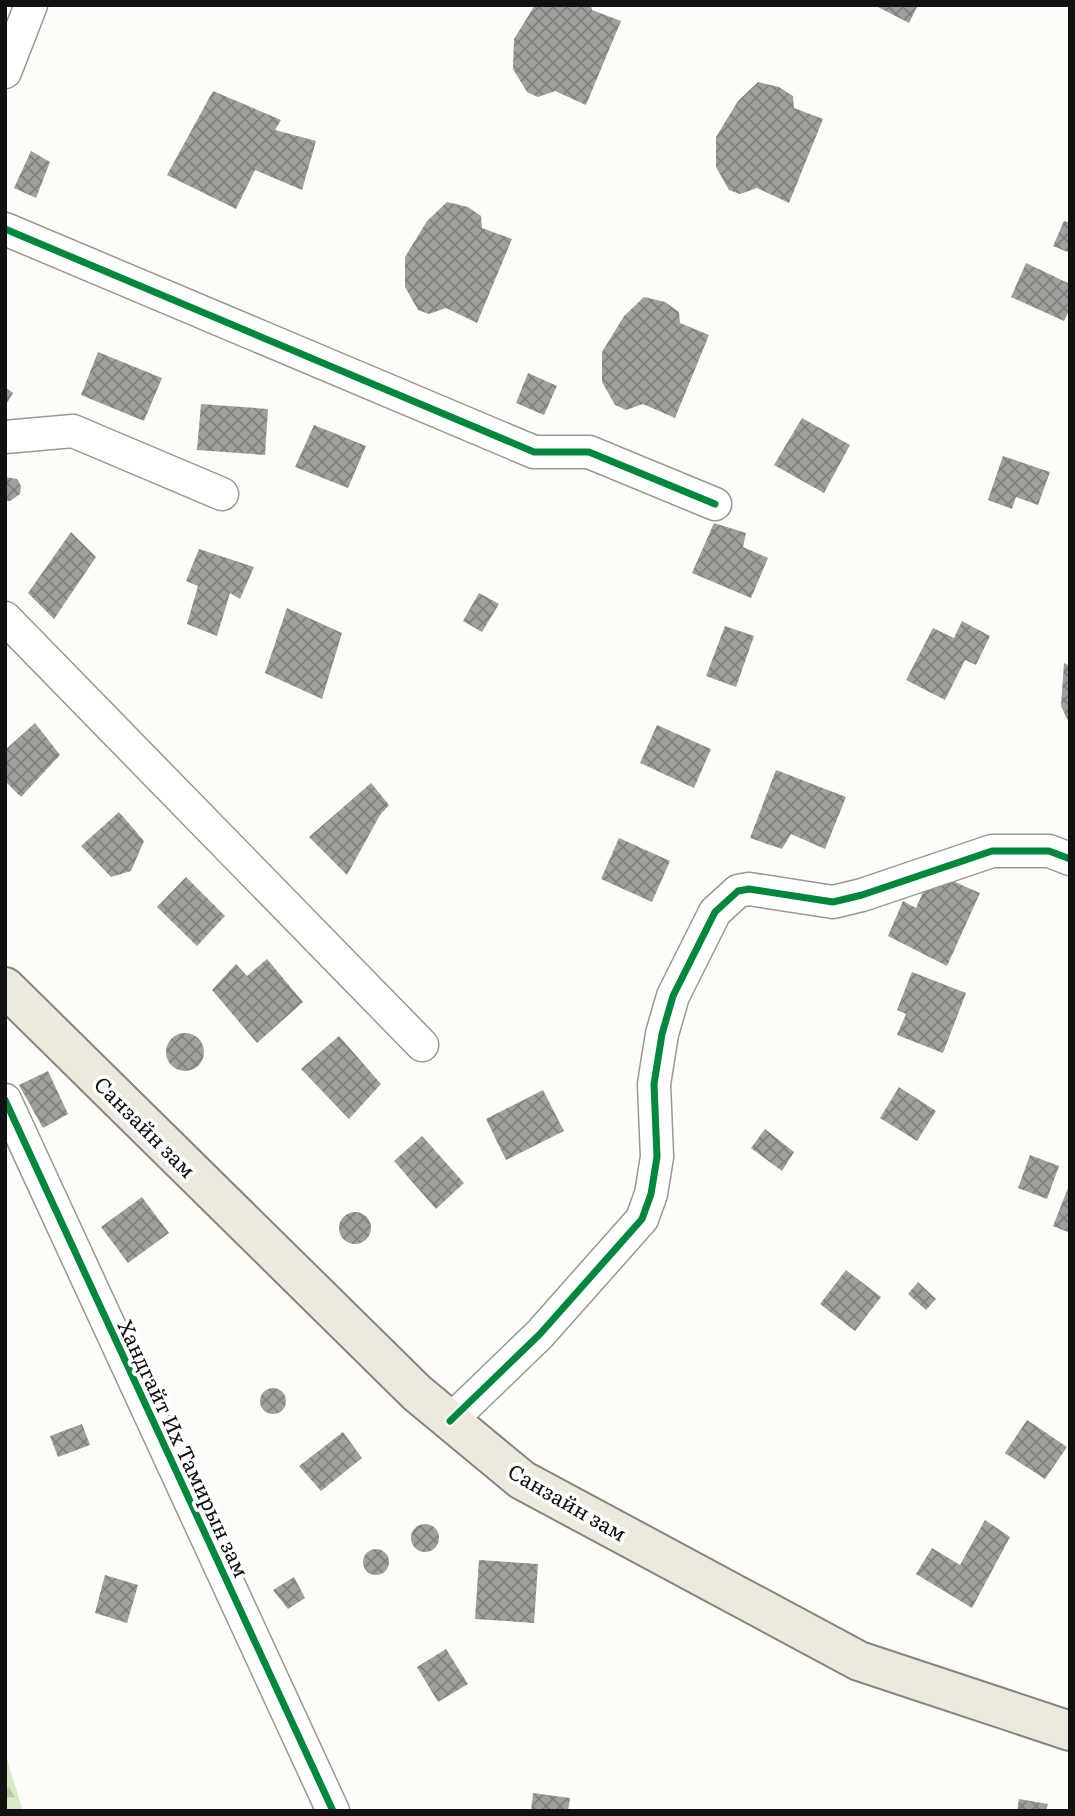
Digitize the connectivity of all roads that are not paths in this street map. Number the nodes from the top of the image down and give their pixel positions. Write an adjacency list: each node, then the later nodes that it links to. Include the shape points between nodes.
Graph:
1 (31, 5): 2 (street)
2 (5, 72)
3 (5, 229): 6 (street, via 534,452 589,452)
4 (5, 437): 5 (street, via 73,431)
5 (222, 494)
6 (715, 503)
7 (5, 618): 10 (street)
8 (1070, 859): 12 (street, via 1049,851 992,851 833,902 749,889 730,897 715,912 673,996 662,1034 654,1084 657,1157 642,1219 540,1334)
9 (5, 987): 12 (main road, Санзайн зам, via 417,1394)
10 (422, 1045)
11 (5, 1100): 14 (street, Хандгайт Их Тамирын зам)
12 (450, 1421): 13 (main road, Санзайн зам, via 522,1480 859,1661)
13 (1070, 1731)
14 (333, 1811)

